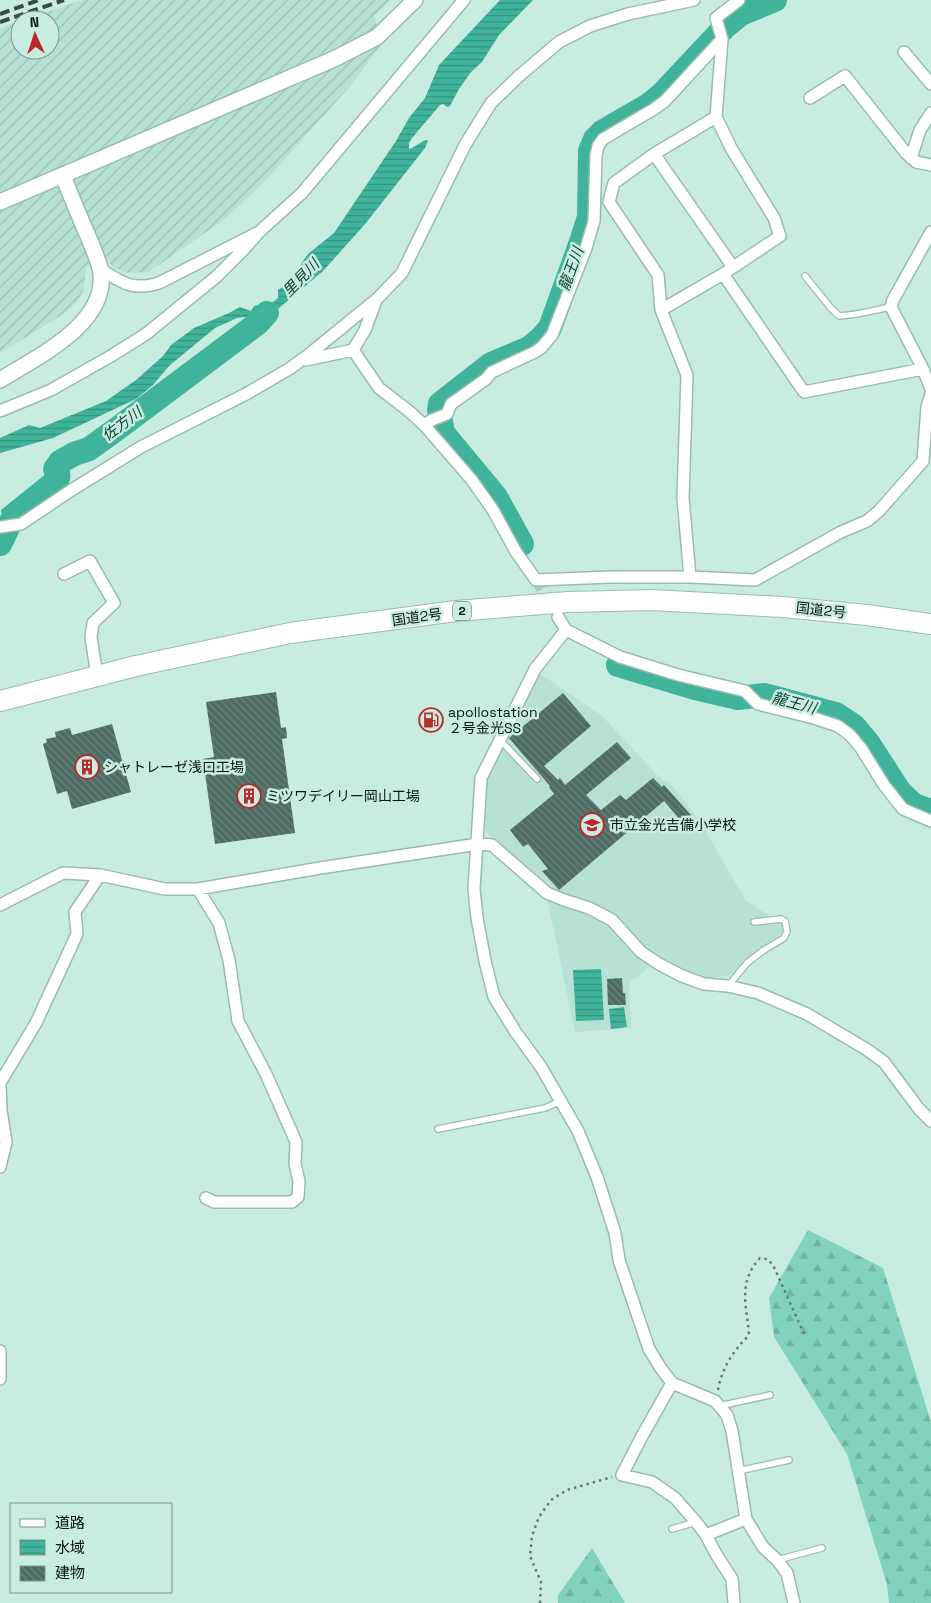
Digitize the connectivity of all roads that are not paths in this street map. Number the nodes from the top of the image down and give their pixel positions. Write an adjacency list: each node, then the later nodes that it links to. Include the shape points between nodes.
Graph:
1 (415, 0): 14 (street, via 377,37 342,55)
2 (464, 0): 16 (street, via 302,194)
3 (694, 0): 21 (street, via 590,26 559,42 519,76 492,103 465,145 402,273)
4 (739, 0): 5 (street, via 716,18)
5 (722, 39): 10 (street); 31 (street, via 665,101 598,146 594,221 552,335 542,348 492,372 451,404 447,414)
6 (904, 52): 7 (street)
7 (931, 84)
8 (810, 98): 12 (street, via 845,76)
9 (931, 113): 12 (street, via 920,130)
10 (716, 117): 11 (street); 19 (street, via 774,218 780,236)
11 (654, 154): 19 (street); 23 (street, via 614,183 609,202 658,275)
12 (911, 158): 13 (street)
13 (931, 165)
14 (63, 176): 15 (street); 18 (street)
15 (0, 202)
16 (259, 232): 18 (street, via 159,283 134,286); 30 (street, via 216,277 146,334 51,390)
17 (931, 232): 22 (street)
18 (100, 269): 27 (street, via 100,289 93,308 79,327)
19 (728, 271): 23 (street); 26 (street, via 804,392)
20 (805, 276): 22 (lane, via 839,316)
21 (377, 299): 24 (street); 25 (street)
22 (891, 307): 26 (street)
23 (661, 310): 34 (street, via 687,375 683,498)
24 (353, 350): 25 (street); 31 (street, via 379,388)
25 (299, 362): 32 (street, via 246,394 141,447 21,524)
26 (923, 369): 28 (street)
27 (0, 380)
28 (931, 389)
29 (931, 394): 34 (street, via 927,406 923,461 867,521 755,580)
30 (0, 411)
31 (428, 422): 34 (street, via 472,479 536,580)
32 (0, 527)
33 (64, 574): 38 (street, via 90,561 114,603 93,623 91,637)
34 (690, 578)
35 (558, 616): 37 (street)
36 (931, 624): 38 (highway, 国道2号 / 2, via 783,607 652,600 568,602 456,611 290,633)
37 (566, 630): 40 (street, via 535,669); 42 (street, via 620,656 678,675 744,691 758,704 838,726 861,748 903,809)
38 (97, 676): 39 (highway, 国道2号 / 2)
39 (0, 700)
40 (500, 740): 41 (lane); 43 (street, via 481,778)
41 (536, 780)
42 (931, 821)
43 (478, 844): 45 (street); 48 (street, via 492,845 547,893 607,916 641,952 659,964 704,984); 49 (street, via 474,889 476,918 494,997)
44 (100, 875): 45 (street, via 165,889); 46 (street, via 63,873); 52 (street, via 75,912 77,934 36,1023 0,1083 6,1142)
45 (198, 888): 53 (street, via 219,922 229,960 238,1021 296,1142 298,1181 298,1197 292,1202 214,1202)
46 (0, 905)
47 (754, 922): 48 (lane, via 780,919 785,921 787,931 784,938 747,963)
48 (728, 986): 50 (street, via 758,993 807,1014 866,1049 884,1062)
49 (561, 1101): 51 (lane, via 544,1108); 56 (street, via 578,1131 597,1177 615,1233 619,1260 649,1349)
50 (931, 1121)
51 (438, 1129)
52 (0, 1168)
53 (206, 1198)
54 (0, 1351): 55 (street)
55 (0, 1379)
56 (672, 1383): 58 (street); 62 (street, via 622,1475 652,1482 675,1498)
57 (770, 1395): 58 (lane)
58 (717, 1404): 60 (street, via 726,1415 732,1431)
59 (789, 1460): 60 (lane)
60 (738, 1471): 61 (street)
61 (746, 1519): 64 (street); 66 (street, via 763,1547)
62 (696, 1522): 63 (lane); 64 (street)
63 (672, 1528)
64 (706, 1535): 67 (street, via 732,1578)
65 (822, 1548): 66 (lane)
66 (777, 1560): 68 (street, via 787,1573)
67 (734, 1603)
68 (794, 1603)

